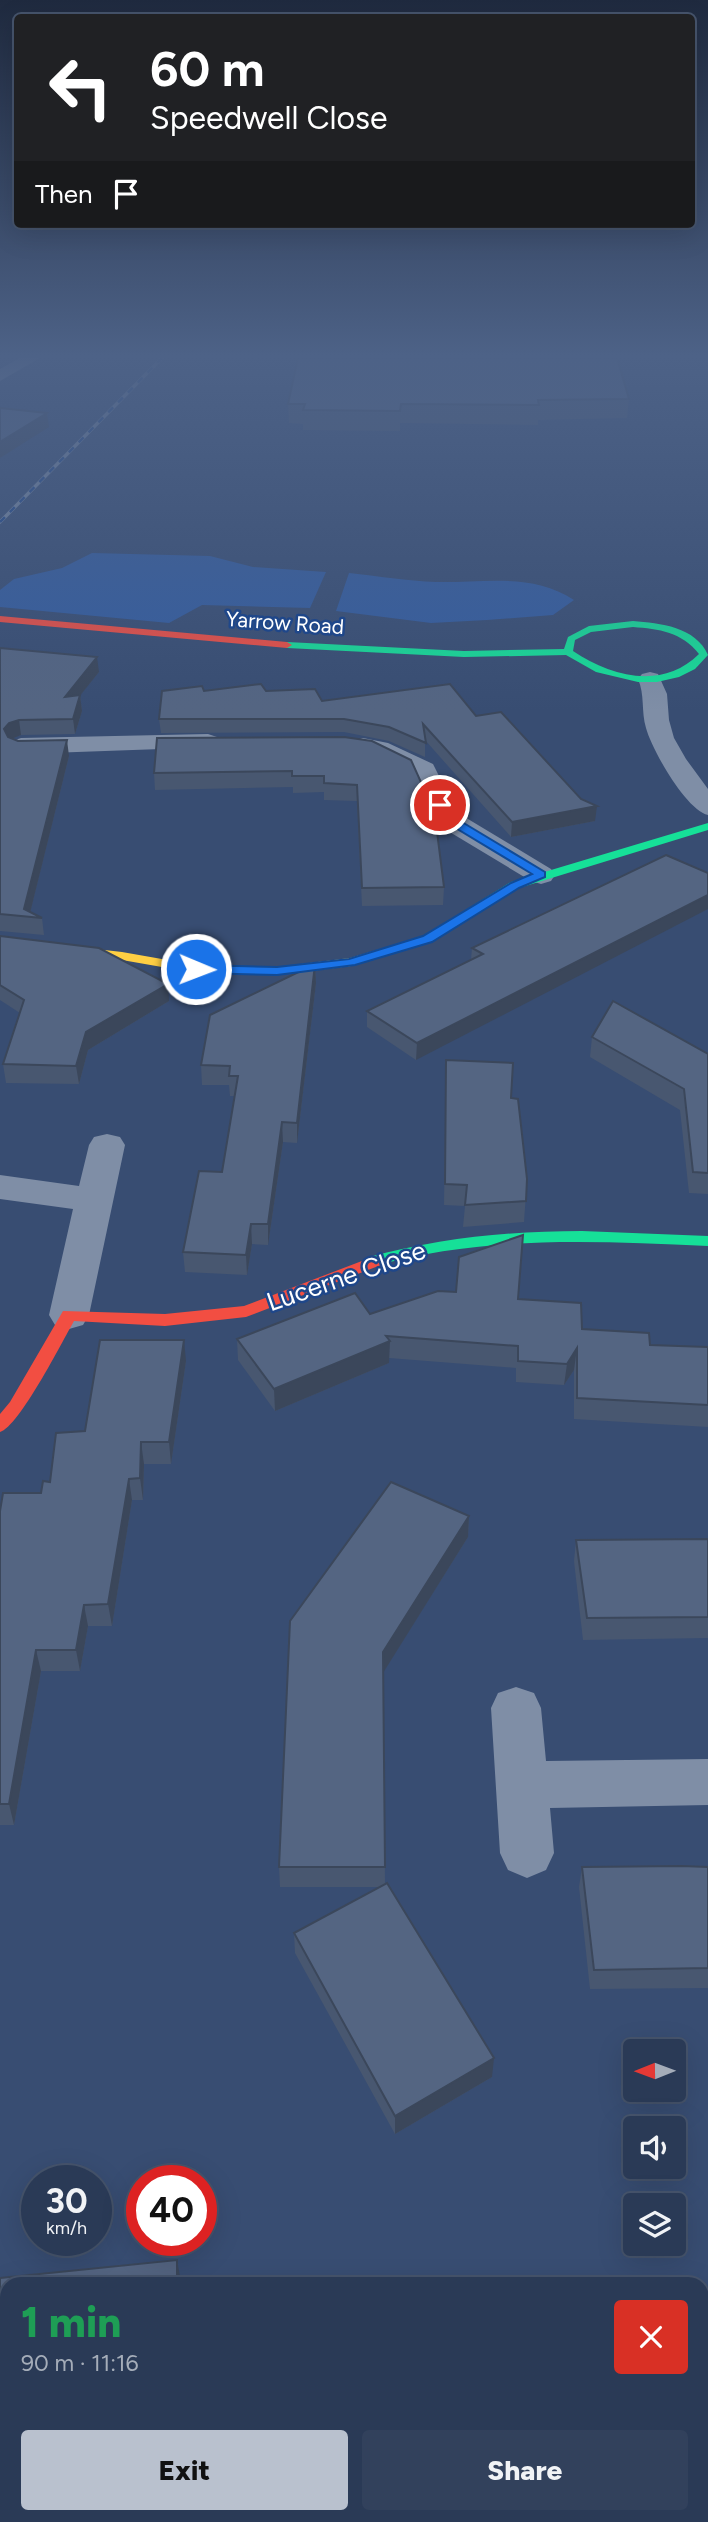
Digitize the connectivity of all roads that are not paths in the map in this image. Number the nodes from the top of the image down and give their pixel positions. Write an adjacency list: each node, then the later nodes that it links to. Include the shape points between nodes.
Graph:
1 (0, 620): 3 (street, Yarrow Road, via 316,648)
2 (704, 647): 3 (street, via 667,629 617,625 579,634 571,639); 4 (street, via 694,668)
3 (568, 653): 4 (street, via 589,669 607,675)
4 (650, 678): 8 (street, via 658,695 657,726 678,767)
5 (229, 742): 7 (street)
6 (344, 743): 10 (street, via 379,748 424,770 440,805 458,825)
7 (21, 746)
8 (708, 807)
9 (708, 826): 10 (street)
10 (541, 875): 11 (street, via 515,885 428,939 351,962 277,971 196,969)
11 (0, 942)
12 (107, 1146): 14 (street)
13 (0, 1187): 14 (street)
14 (94, 1200): 16 (street)
15 (708, 1241): 16 (street, Lucerne Close, via 568,1235 487,1238 412,1248 246,1311 165,1320)
16 (69, 1315): 17 (street)
17 (0, 1426)
18 (516, 1709): 20 (street)
19 (708, 1782): 20 (street)
20 (522, 1785): 21 (street)
21 (527, 1853)

